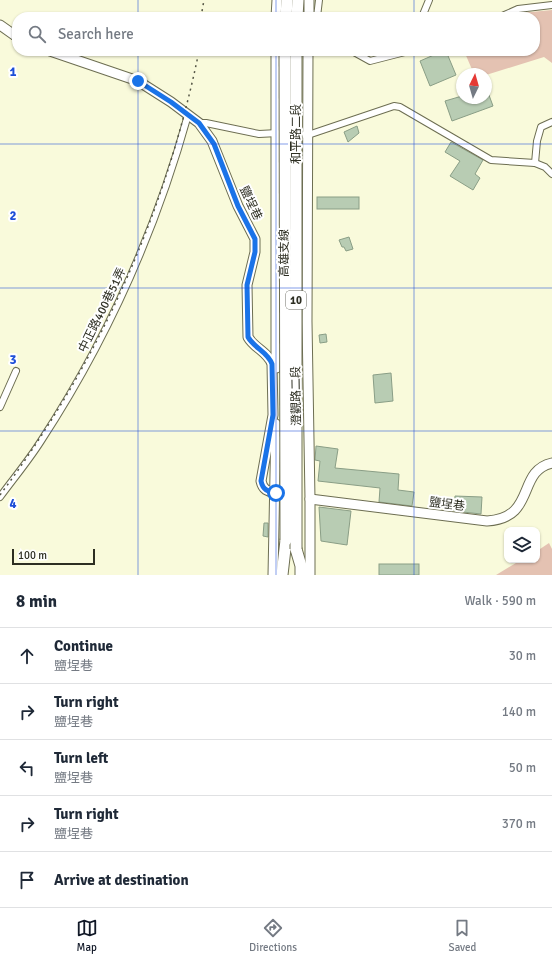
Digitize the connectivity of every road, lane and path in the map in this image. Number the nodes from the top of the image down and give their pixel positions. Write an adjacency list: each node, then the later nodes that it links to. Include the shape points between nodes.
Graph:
1 (277, 0): 8 (street)
2 (287, 0): 9 (highway)
3 (298, 0): 10 (highway)
4 (310, 0): 11 (street)
5 (318, 0): 12 (street)
6 (429, 0): 13 (street)
7 (552, 5): 14 (street)
8 (276, 12)
9 (286, 12)
10 (297, 12)
11 (309, 12)
12 (317, 12)
13 (424, 12)
14 (511, 12)
15 (0, 25): 16 (street)
16 (12, 33)
17 (65, 56): 24 (street, 鹽埕巷, via 138,81)
18 (276, 56): 27 (street, 和平路二段)
19 (285, 56): 41 (highway, 高雄支線 / 10, bridge)
20 (296, 56): 39 (highway, 高雄支線 / 10, bridge)
21 (308, 56): 28 (street, 和平路二段)
22 (361, 56): 23 (street, via 370,61)
23 (388, 56)
24 (188, 115): 26 (street, 鹽埕巷); 37 (street, 中正路400巷51弄, via 158,209 106,330 41,441)
25 (552, 122): 29 (street, via 542,127 539,134)
26 (199, 123): 27 (street, via 259,134); 36 (street, 鹽埕巷, via 214,144 238,206 255,239 255,252 247,285 248,337 270,358 272,364 273,415 261,481 266,491)
27 (275, 133): 28 (street); 31 (street, 和平路二段)
28 (308, 136): 29 (street, via 394,106 400,107 491,160); 32 (street, 和平路二段)
29 (535, 163): 30 (street, via 545,167)
30 (552, 174)
31 (276, 215): 36 (street, 澄觀路二段)
32 (308, 216): 38 (street, 澄觀路二段)
33 (16, 371): 34 (street)
34 (0, 408)
35 (552, 463): 38 (street, 鹽埕巷, via 541,466 535,472 518,506 509,517 500,520 480,520)
36 (276, 493): 40 (street, 澄觀路二段)
37 (0, 497)
38 (310, 499): 44 (street, 澄觀路二段)
39 (296, 549): 42 (highway, 高雄支線 / 10); 43 (highway)
40 (273, 575)
41 (284, 575)
42 (295, 575)
43 (301, 575)
44 (310, 575)

